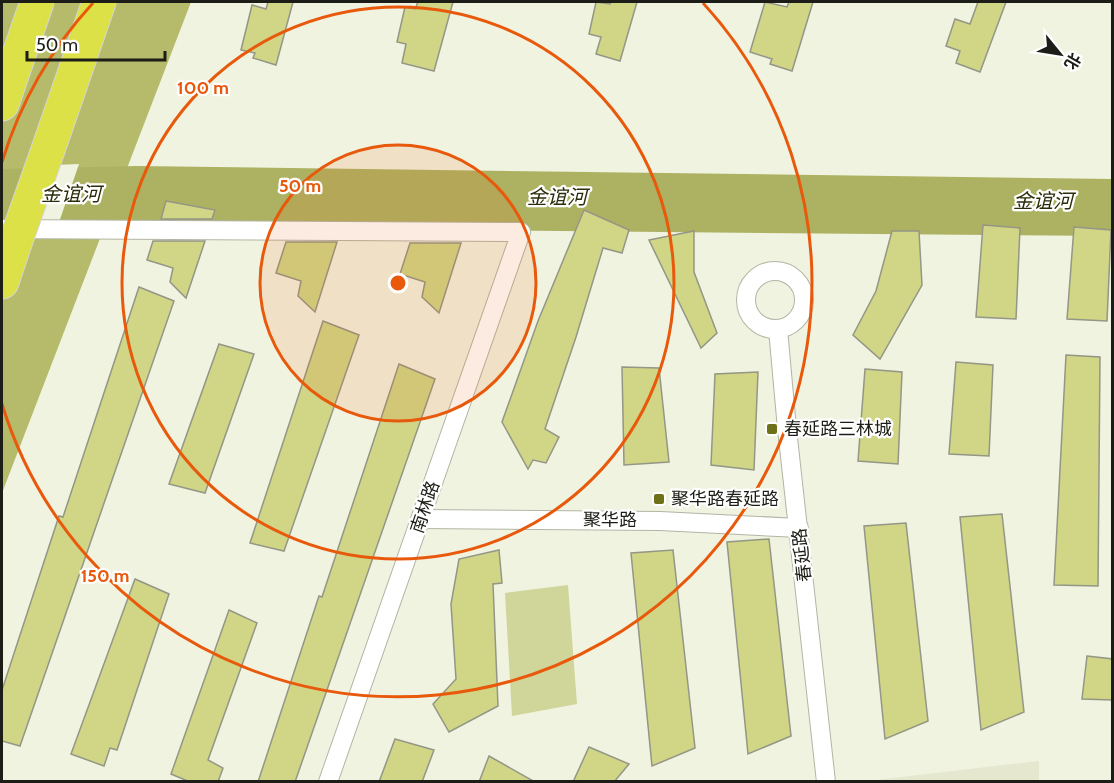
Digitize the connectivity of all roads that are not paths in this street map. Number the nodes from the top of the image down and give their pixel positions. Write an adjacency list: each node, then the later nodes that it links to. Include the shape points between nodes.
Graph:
1 (37, 2): 3 (highway)
2 (99, 2): 4 (highway, bridge, via 49,147)
3 (2, 104)
4 (8, 236): 5 (highway); 7 (street, 南林路, via 521,232)
5 (2, 282)
6 (778, 329): 8 (street, 春延路)
7 (421, 519): 8 (street, 聚华路, via 660,521); 9 (street, 南林路)
8 (799, 528): 10 (street, 春延路)
9 (328, 782)
10 (826, 782)

